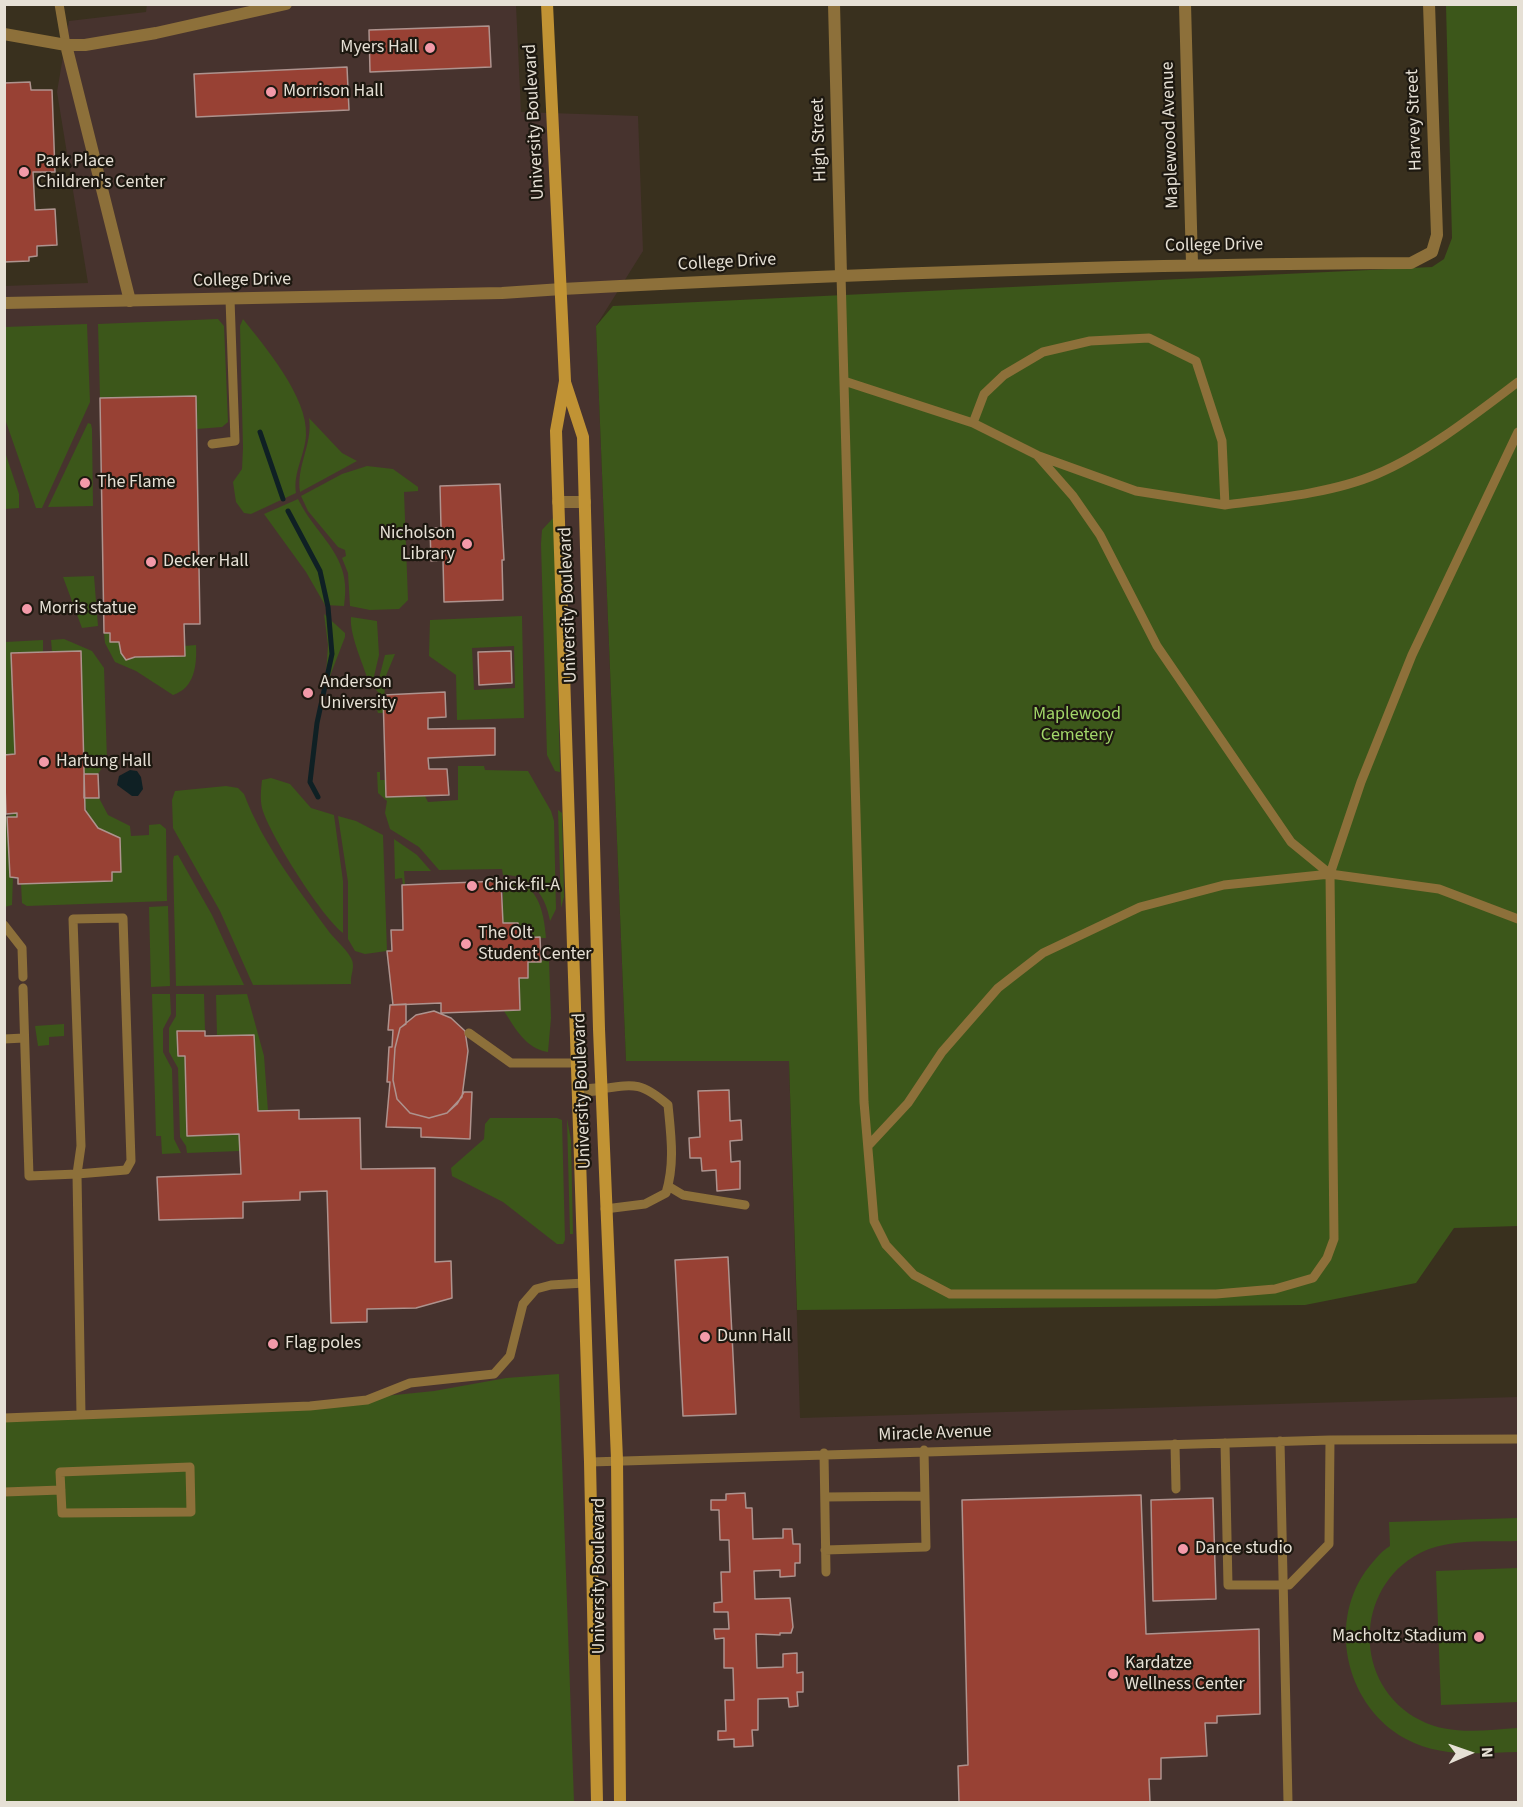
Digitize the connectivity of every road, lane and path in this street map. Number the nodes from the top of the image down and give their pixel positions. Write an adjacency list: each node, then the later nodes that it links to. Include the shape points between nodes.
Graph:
1 (59, 4): 8 (lane)
2 (286, 4): 8 (street, via 156,33)
3 (547, 4): 12 (main road, University Boulevard)
4 (834, 4): 11 (street, High Street)
5 (1185, 4): 10 (street, Maplewood Avenue)
6 (1429, 4): 9 (street, Harvey Street)
7 (4, 34): 8 (street)
8 (66, 45): 14 (street)
9 (1437, 235): 10 (street, College Drive, via 1432,252 1411,262)
10 (1192, 264): 11 (street, College Drive)
11 (841, 275): 12 (street, College Drive); 17 (lane)
12 (562, 289): 13 (street, College Drive); 16 (main road, University Boulevard)
13 (230, 299): 14 (street, College Drive); 21 (lane, via 235,441)
14 (130, 301): 15 (street, College Drive)
15 (4, 303)
16 (565, 381): 23 (main road, University Boulevard, via 556,431); 24 (main road, University Boulevard, via 583,437)
17 (844, 381): 19 (lane); 37 (lane)
18 (1518, 382): 25 (lane, via 1474,416 1377,475 1295,496)
19 (973, 423): 22 (lane); 25 (lane, via 984,394 1004,375 1043,352 1090,340 1149,339 1196,361 1222,441)
20 (1518, 432): 26 (lane, via 1412,655 1361,782)
21 (212, 444)
22 (1037, 455): 25 (lane, via 1136,490); 26 (lane, via 1100,535 1156,646 1292,842)
23 (558, 502): 24 (street); 34 (main road, University Boulevard)
24 (585, 502): 35 (main road, University Boulevard)
25 (1225, 505)
26 (1330, 874): 27 (lane, via 1439,889); 37 (lane, via 1224,885 1140,907 1043,953 998,988 942,1052 908,1103); 37 (lane, via 1334,1239 1327,1258 1312,1278 1275,1289 1216,1294 950,1294 914,1275 886,1245 874,1221)
27 (1518, 919)
28 (4, 925): 29 (lane, via 22,948)
29 (22, 977)
30 (23, 988): 32 (lane)
31 (469, 1033): 34 (lane, via 511,1063)
32 (24, 1038): 33 (lane); 38 (lane, via 29,1176)
33 (4, 1039)
34 (577, 1063): 36 (main road, University Boulevard)
35 (601, 1089): 36 (street); 39 (lane, via 627,1085 647,1088 668,1105 673,1151); 41 (main road, University Boulevard)
36 (578, 1091): 42 (main road, University Boulevard)
37 (868, 1146)
38 (77, 1174): 38 (lane, via 126,1170 131,1161 123,918 73,919 81,1146); 43 (lane)
39 (668, 1186): 40 (lane, via 683,1195); 41 (lane, via 666,1193 645,1204)
40 (745, 1205)
41 (605, 1209): 52 (main road, University Boulevard)
42 (584, 1283): 43 (lane, via 536,1289 523,1304 510,1356 494,1374 410,1383 367,1400 310,1406); 53 (main road, University Boulevard)
43 (81, 1415): 44 (lane)
44 (4, 1418)
45 (1518, 1438): 46 (lane, Miracle Avenue)
46 (1330, 1440): 47 (lane, Miracle Avenue); 61 (lane, via 1329,1544 1289,1584)
47 (1280, 1441): 48 (lane, Miracle Avenue); 61 (lane)
48 (1225, 1443): 49 (lane, Miracle Avenue); 61 (lane, via 1228,1585)
49 (1175, 1444): 50 (lane, Miracle Avenue); 54 (lane)
50 (924, 1450): 51 (lane, Miracle Avenue); 58 (lane)
51 (824, 1453): 52 (lane, Miracle Avenue); 57 (lane)
52 (617, 1460): 53 (lane, Miracle Avenue); 63 (main road, University Boulevard)
53 (590, 1462): 62 (main road, University Boulevard)
54 (1176, 1489)
55 (61, 1490): 55 (lane, via 62,1513 191,1512 190,1467 60,1472); 56 (lane)
56 (4, 1492)
57 (825, 1497): 58 (lane); 59 (lane)
58 (925, 1497): 59 (lane, via 926,1547)
59 (825, 1550): 60 (lane)
60 (826, 1572)
61 (1283, 1585): 64 (lane)
62 (597, 1803)
63 (620, 1803)
64 (1288, 1803)

